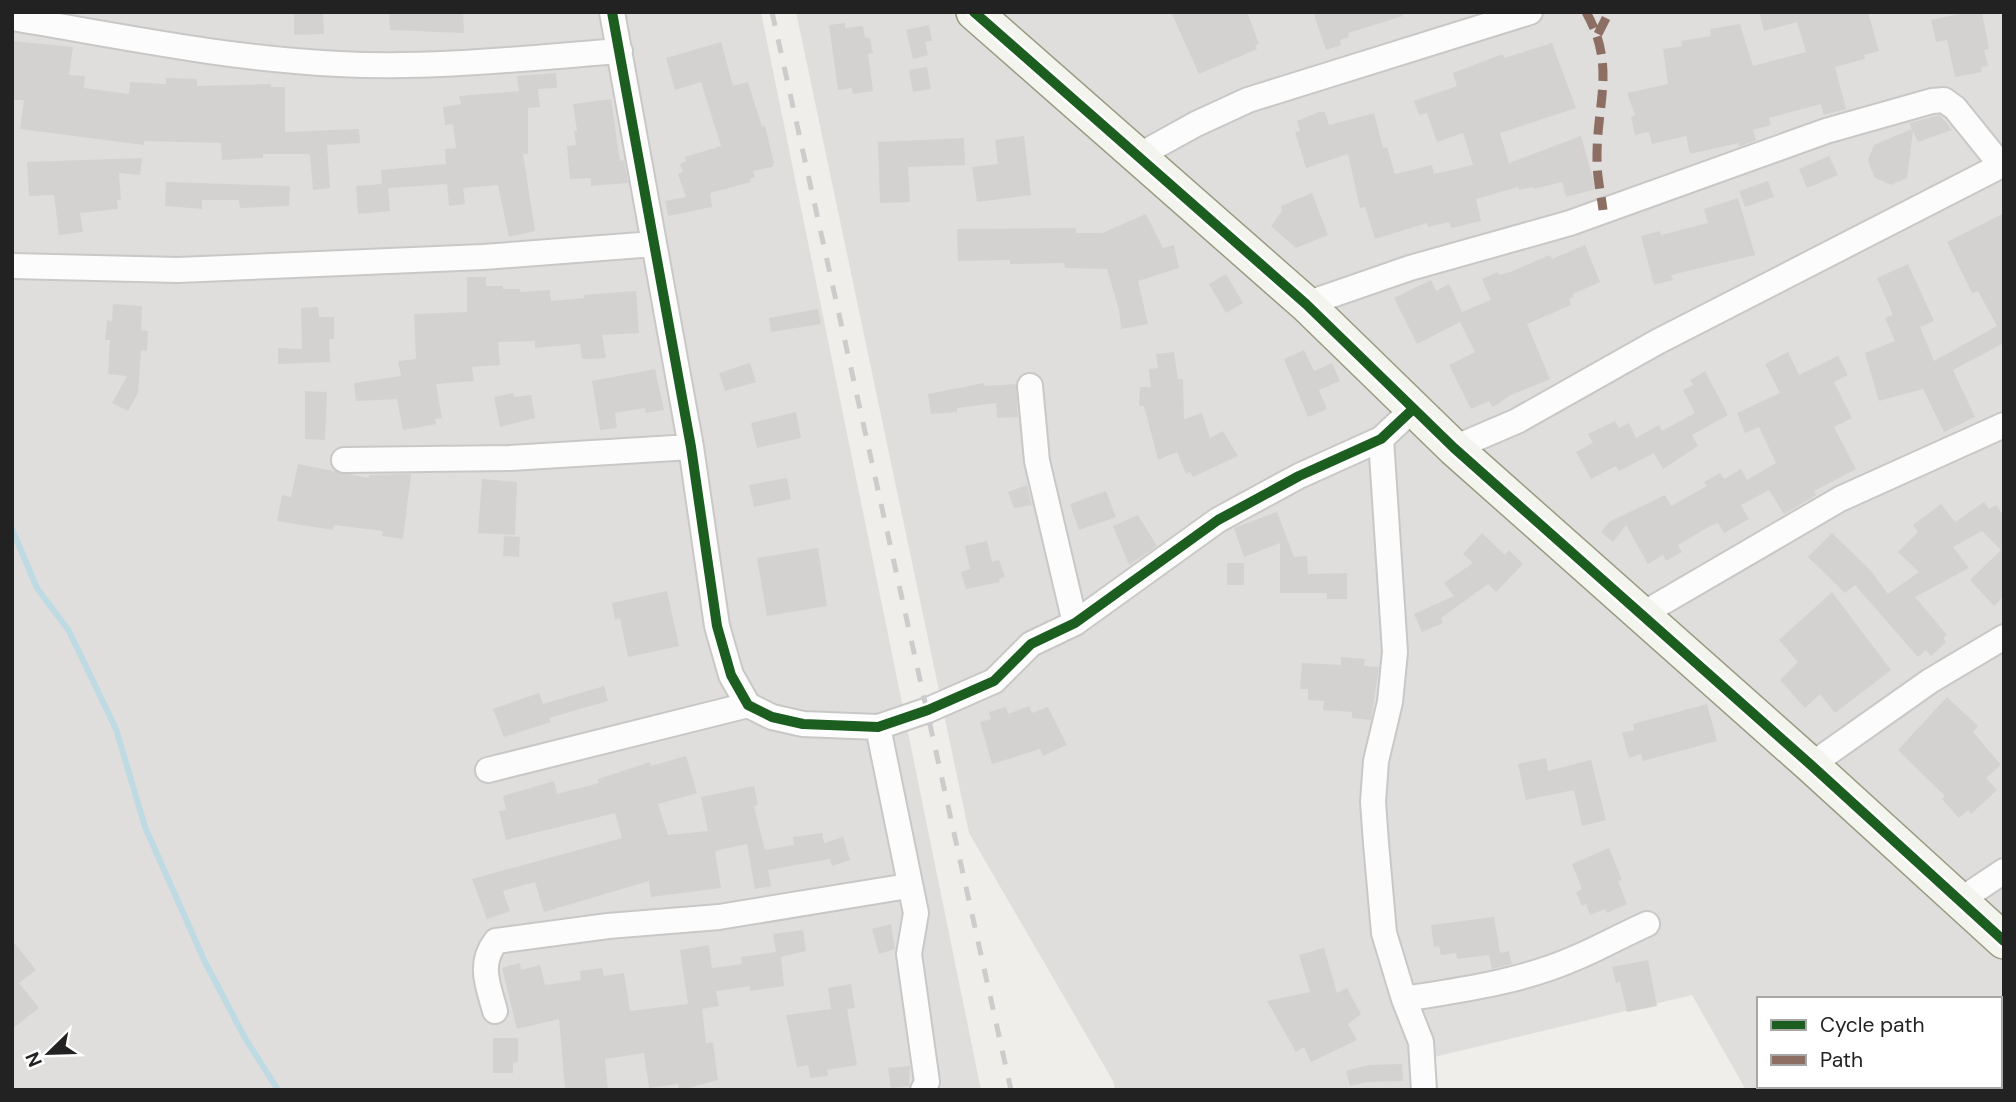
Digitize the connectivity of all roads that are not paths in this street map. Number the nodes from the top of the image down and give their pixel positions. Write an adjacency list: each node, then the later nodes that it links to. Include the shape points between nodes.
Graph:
1 (612, 12): 5 (street)
2 (974, 12): 6 (street)
3 (1530, 12): 6 (street, via 1248,100)
4 (12, 18): 5 (street, via 185,48 341,64 450,65)
5 (620, 51): 8 (street)
6 (1138, 156): 10 (street)
7 (2003, 165): 10 (street, via 1955,108 1944,100 1932,101 1826,131 1570,223 1410,268); 16 (street, via 1657,342 1517,421)
8 (654, 244): 9 (street, via 484,257 177,270); 15 (street)
9 (12, 266)
10 (1306, 304): 12 (street)
11 (1030, 386): 19 (street, via 1040,473)
12 (1412, 410): 14 (street); 16 (street)
13 (2004, 425): 18 (street, via 1839,499)
14 (1381, 439): 19 (street, via 1298,476 1218,520); 30 (street, via 1395,652 1373,802 1384,933)
15 (691, 447): 17 (street, via 510,458); 21 (street, via 717,626 731,675)
16 (1454, 448): 18 (street)
17 (344, 460)
18 (1641, 615): 23 (street)
19 (1075, 623): 22 (street, via 1031,644 994,681)
20 (2004, 637): 23 (street, via 1930,681)
21 (748, 705): 22 (street, via 772,717 803,724); 24 (street)
22 (878, 727): 26 (street)
23 (1811, 765): 27 (street)
24 (488, 770)
25 (2004, 871): 27 (street)
26 (908, 886): 31 (street, via 719,917 496,941 486,953 484,966); 32 (street, via 916,913 909,954 927,1082)
27 (1959, 901): 29 (street)
28 (1647, 924): 30 (street, via 1572,960 1534,972)
29 (2004, 941)
30 (1404, 999): 33 (street, via 1421,1042)
31 (495, 1012)
32 (923, 1090)
33 (1424, 1090)

